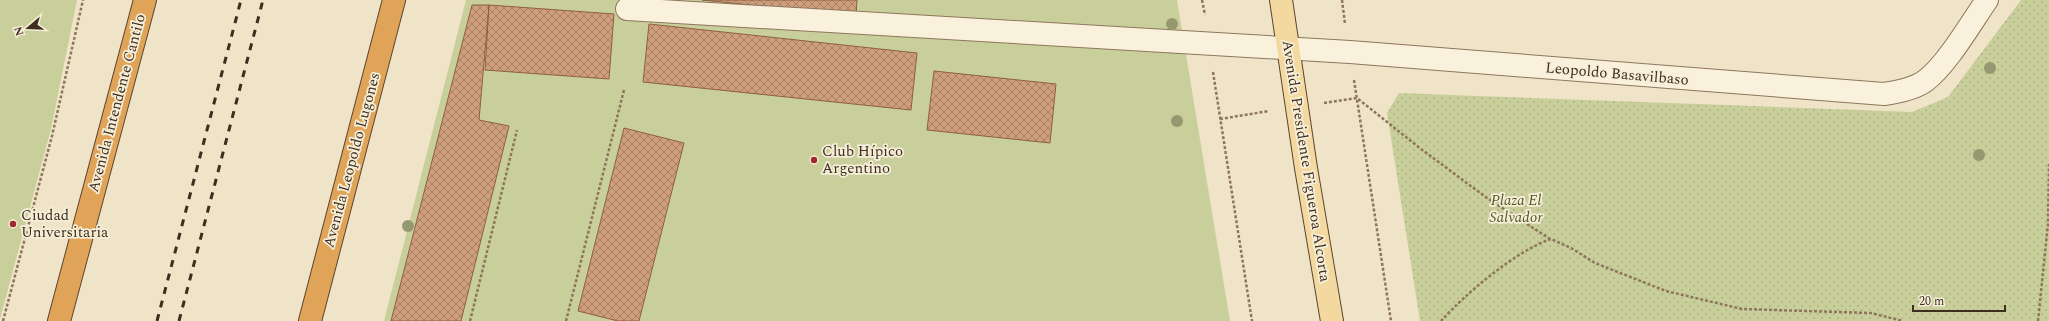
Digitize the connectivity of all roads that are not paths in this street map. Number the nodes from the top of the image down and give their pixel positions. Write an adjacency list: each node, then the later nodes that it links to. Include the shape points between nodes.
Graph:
1 (144, 0): 7 (highway, Avenida Intendente Cantilo)
2 (394, 0): 8 (highway, Avenida Leopoldo Lugones)
3 (1281, 0): 6 (main road, Avenida Presidente Figueroa Alcorta)
4 (1987, 0): 6 (street, Leopoldo Basavilbaso, via 1938,70 1924,82 1903,91 1884,94 1350,52)
5 (626, 9): 6 (street, Leopoldo Basavilbaso)
6 (1289, 50): 9 (main road, Avenida Presidente Figueroa Alcorta)
7 (59, 321)
8 (310, 321)
9 (1332, 321)

